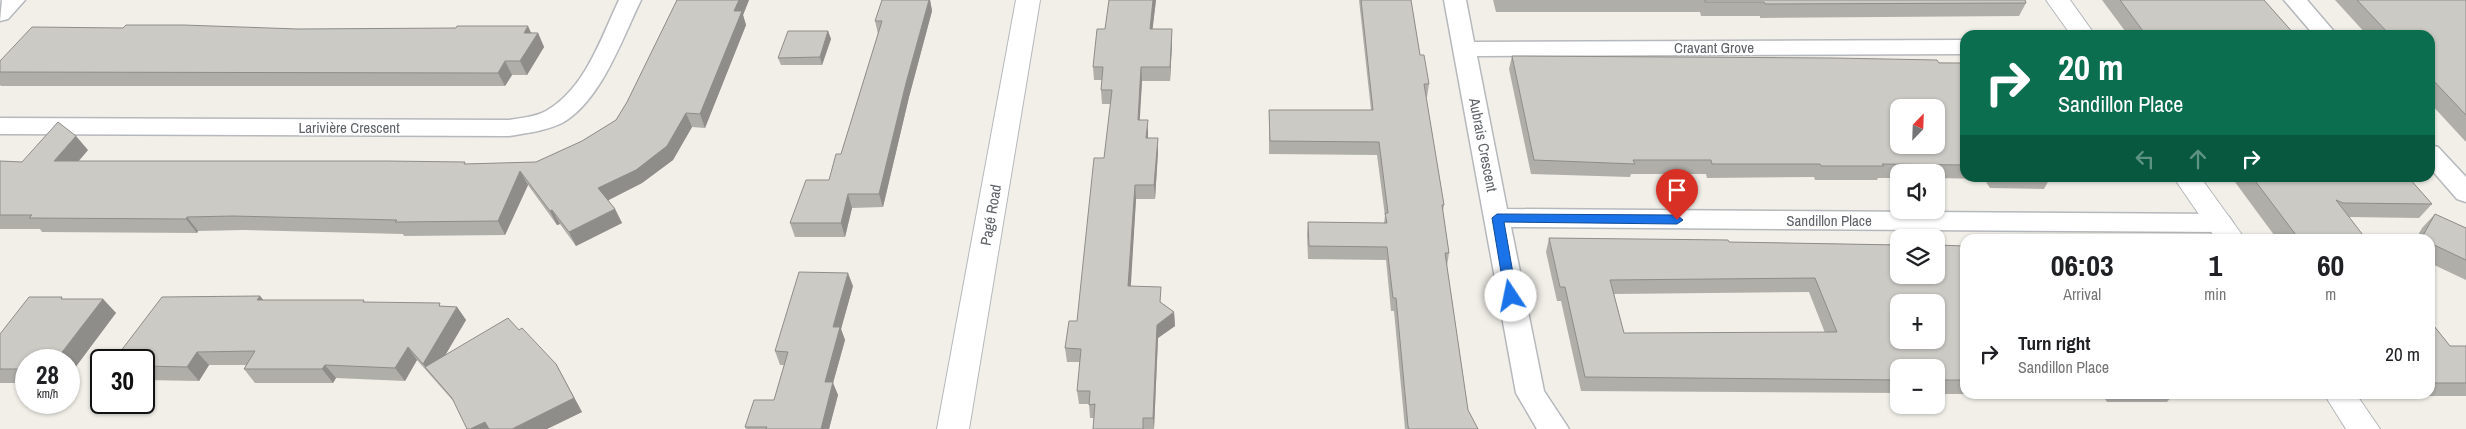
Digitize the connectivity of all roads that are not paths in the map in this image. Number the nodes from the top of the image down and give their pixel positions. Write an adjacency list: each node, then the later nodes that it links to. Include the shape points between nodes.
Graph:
1 (14, 0): 7 (street)
2 (630, 0): 12 (street, Larivière Crescent, via 583,91 572,104 553,117 532,124 509,128)
3 (1028, 0): 19 (street, Pagé Road)
4 (1455, 0): 11 (street, Aubrais Crescent)
5 (2058, 0): 8 (street)
6 (2295, 0): 9 (street)
7 (0, 14)
8 (2079, 30)
9 (2322, 30)
10 (1960, 48): 11 (street, Cravant Grove)
11 (1464, 49): 16 (street, Aubrais Crescent)
12 (0, 126)
13 (2435, 159): 15 (street)
14 (2190, 182): 17 (street)
15 (2466, 193)
16 (1497, 218): 17 (street, Sandillon Place); 20 (street, Aubrais Crescent, via 1530,393)
17 (2225, 231)
18 (2343, 399): 21 (street)
19 (953, 429)
20 (1555, 429)
21 (2364, 429)

